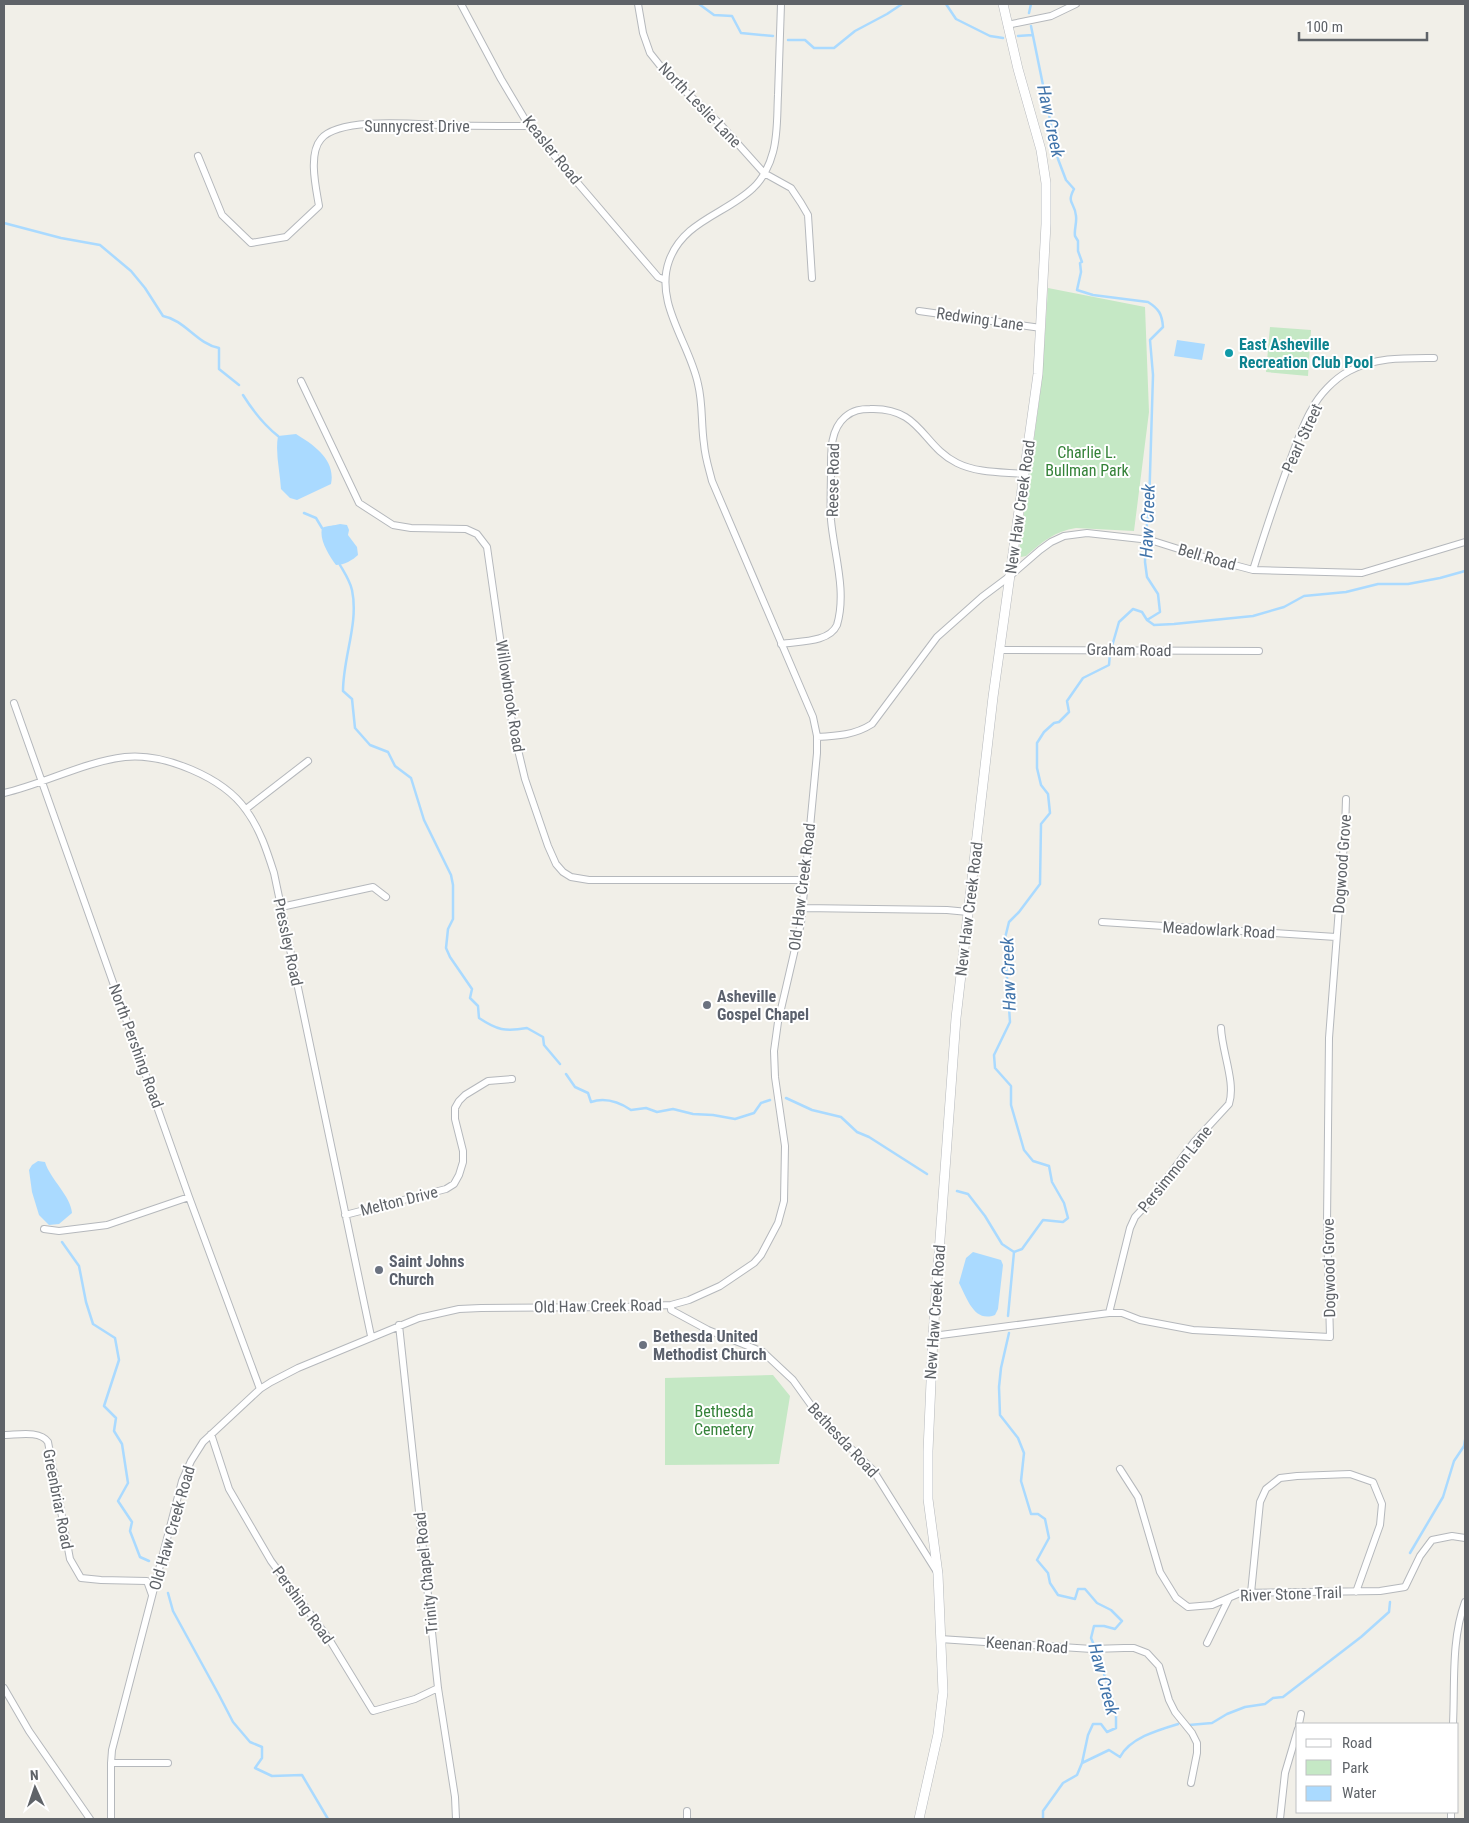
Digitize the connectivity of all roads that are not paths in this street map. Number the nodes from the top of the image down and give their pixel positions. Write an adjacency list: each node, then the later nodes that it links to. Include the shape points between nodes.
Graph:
1 (461, 4): 7 (street, Keasler Road)
2 (638, 4): 9 (street, North Leslie Lane, via 650,53)
3 (782, 4): 9 (street, Old Haw Creek Road, via 775,138)
4 (1002, 4): 6 (street, New Haw Creek Road)
5 (1076, 4): 6 (street, via 1051,16)
6 (1007, 25): 13 (street, New Haw Creek Road, via 1041,150 1046,184)
7 (530, 126): 8 (street, Sunnycrest Drive, via 389,122 340,128 322,138 318,145 313,166 319,206 286,237 250,243 222,215); 11 (street, Keasler Road, via 658,277)
8 (198, 156)
9 (764, 173): 10 (street, North Leslie Lane, via 791,188 808,215); 11 (street, Old Haw Creek Road, via 746,194 683,237 669,261)
10 (812, 278)
11 (665, 280): 20 (street, Old Haw Creek Road, via 672,313 698,383 710,474)
12 (919, 311): 13 (street, Redwing Lane)
13 (1041, 328): 16 (street, New Haw Creek Road)
14 (1434, 358): 18 (street, Pearl Street, via 1393,358 1372,362 1348,372 1327,389 1312,408 1297,444)
15 (301, 381): 30 (street, Willowbrook Road, via 359,503 394,526 466,529 477,534 487,546 516,744 548,846 563,872 589,880)
16 (1024, 474): 19 (street, New Haw Creek Road); 20 (street, Reese Road, via 980,470 958,464 945,456 908,418 889,410 860,410 848,415 834,432 831,452 832,520 841,589 837,625 826,636)
17 (1465, 542): 18 (street, Bell Road, via 1362,573)
18 (1252, 570): 19 (street, Bell Road, via 1150,540 1087,533 1064,536 1050,542)
19 (1010, 576): 21 (street, New Haw Creek Road); 24 (street, Bell Road, via 937,637 872,724 849,734)
20 (781, 644): 24 (street, Old Haw Creek Road, via 813,717)
21 (1000, 650): 22 (street, Graham Road); 34 (street, New Haw Creek Road)
22 (1259, 651)
23 (14, 703): 26 (street, North Pershing Road)
24 (817, 737): 30 (street, Old Haw Creek Road)
25 (308, 761): 29 (street)
26 (41, 782): 27 (street, Pressley Road); 29 (street, Pressley Road, via 100,762 152,758 216,781); 39 (street, North Pershing Road)
27 (4, 793)
28 (1346, 799): 36 (street, Dogwood Grove)
29 (246, 809): 32 (street, Pressley Road, via 266,848)
30 (805, 880): 33 (street, Old Haw Creek Road)
31 (386, 897): 32 (street, via 373,887)
32 (281, 907): 40 (street, Pressley Road)
33 (802, 908): 34 (street); 42 (street, Old Haw Creek Road, via 774,1054 774,1077 785,1146 781,1216 754,1263 720,1286)
34 (968, 912): 46 (street, New Haw Creek Road, via 956,1018)
35 (1102, 922): 36 (street, Meadowlark Road)
36 (1336, 937): 43 (street, Dogwood Grove, via 1328,1080 1330,1337 1193,1330 1140,1320 1122,1313)
37 (1221, 1028): 43 (street, Persimmon Lane, via 1232,1089 1229,1104 1194,1142 1135,1217)
38 (512, 1079): 40 (street, Melton Drive, via 488,1081 478,1086 455,1108 463,1150 459,1175 454,1184 446,1189)
39 (189, 1197): 41 (street, via 108,1225 59,1231); 47 (street, North Pershing Road)
40 (345, 1215): 45 (street, Pressley Road)
41 (44, 1229)
42 (671, 1305): 44 (street, Old Haw Creek Road, via 459,1310); 52 (street, Bethesda Road, via 671,1310 708,1330 763,1352 793,1380 820,1419 873,1470)
43 (1109, 1313): 46 (street, Dogwood Grove)
44 (399, 1325): 45 (street, Old Haw Creek Road); 61 (street, Trinity Chapel Road)
45 (371, 1336): 47 (street, Old Haw Creek Road, via 298,1368)
46 (933, 1336): 52 (street, New Haw Creek Road, via 928,1472 931,1530)
47 (260, 1389): 48 (street, Old Haw Creek Road)
48 (211, 1434): 55 (street, Old Haw Creek Road, via 195,1453 182,1481); 61 (street, Pershing Road, via 233,1497 271,1561 329,1639 373,1711 415,1699)
49 (4, 1435): 55 (street, Greenbriar Road, via 38,1434 48,1442 70,1559 81,1578 147,1581)
50 (1120, 1469): 56 (street, River Stone Trail, via 1138,1498 1160,1572 1176,1598 1188,1607 1212,1605)
51 (1465, 1538): 53 (street, River Stone Trail, via 1452,1536 1432,1540 1405,1587)
52 (938, 1574): 58 (street, New Haw Creek Road)
53 (1356, 1592): 54 (street, River Stone Trail); 54 (street, via 1380,1525 1382,1504 1373,1482 1350,1474 1280,1478 1266,1489 1260,1502)
54 (1250, 1593): 56 (street, River Stone Trail)
55 (152, 1596): 66 (street, Old Haw Creek Road)
56 (1229, 1598): 59 (street)
57 (1465, 1602): 64 (street, via 1455,1653)
58 (940, 1640): 68 (street, Keenan Road, via 1092,1649 1134,1648 1147,1653 1162,1675 1175,1712 1197,1743); 74 (street, New Haw Creek Road, via 941,1714)
59 (1207, 1643)
60 (4, 1688): 70 (street, via 29,1731)
61 (438, 1688): 72 (street, Trinity Chapel Road)
62 (1302, 1714): 63 (street)
63 (1299, 1723)
64 (1453, 1723)
65 (1296, 1735): 75 (street, via 1284,1773)
66 (111, 1763): 67 (street); 71 (street, Old Haw Creek Road)
67 (168, 1763)
68 (1191, 1784)
69 (687, 1811): 73 (street)
70 (90, 1819)
71 (111, 1819)
72 (456, 1819)
73 (687, 1819)
74 (920, 1819)
75 (1280, 1819)

